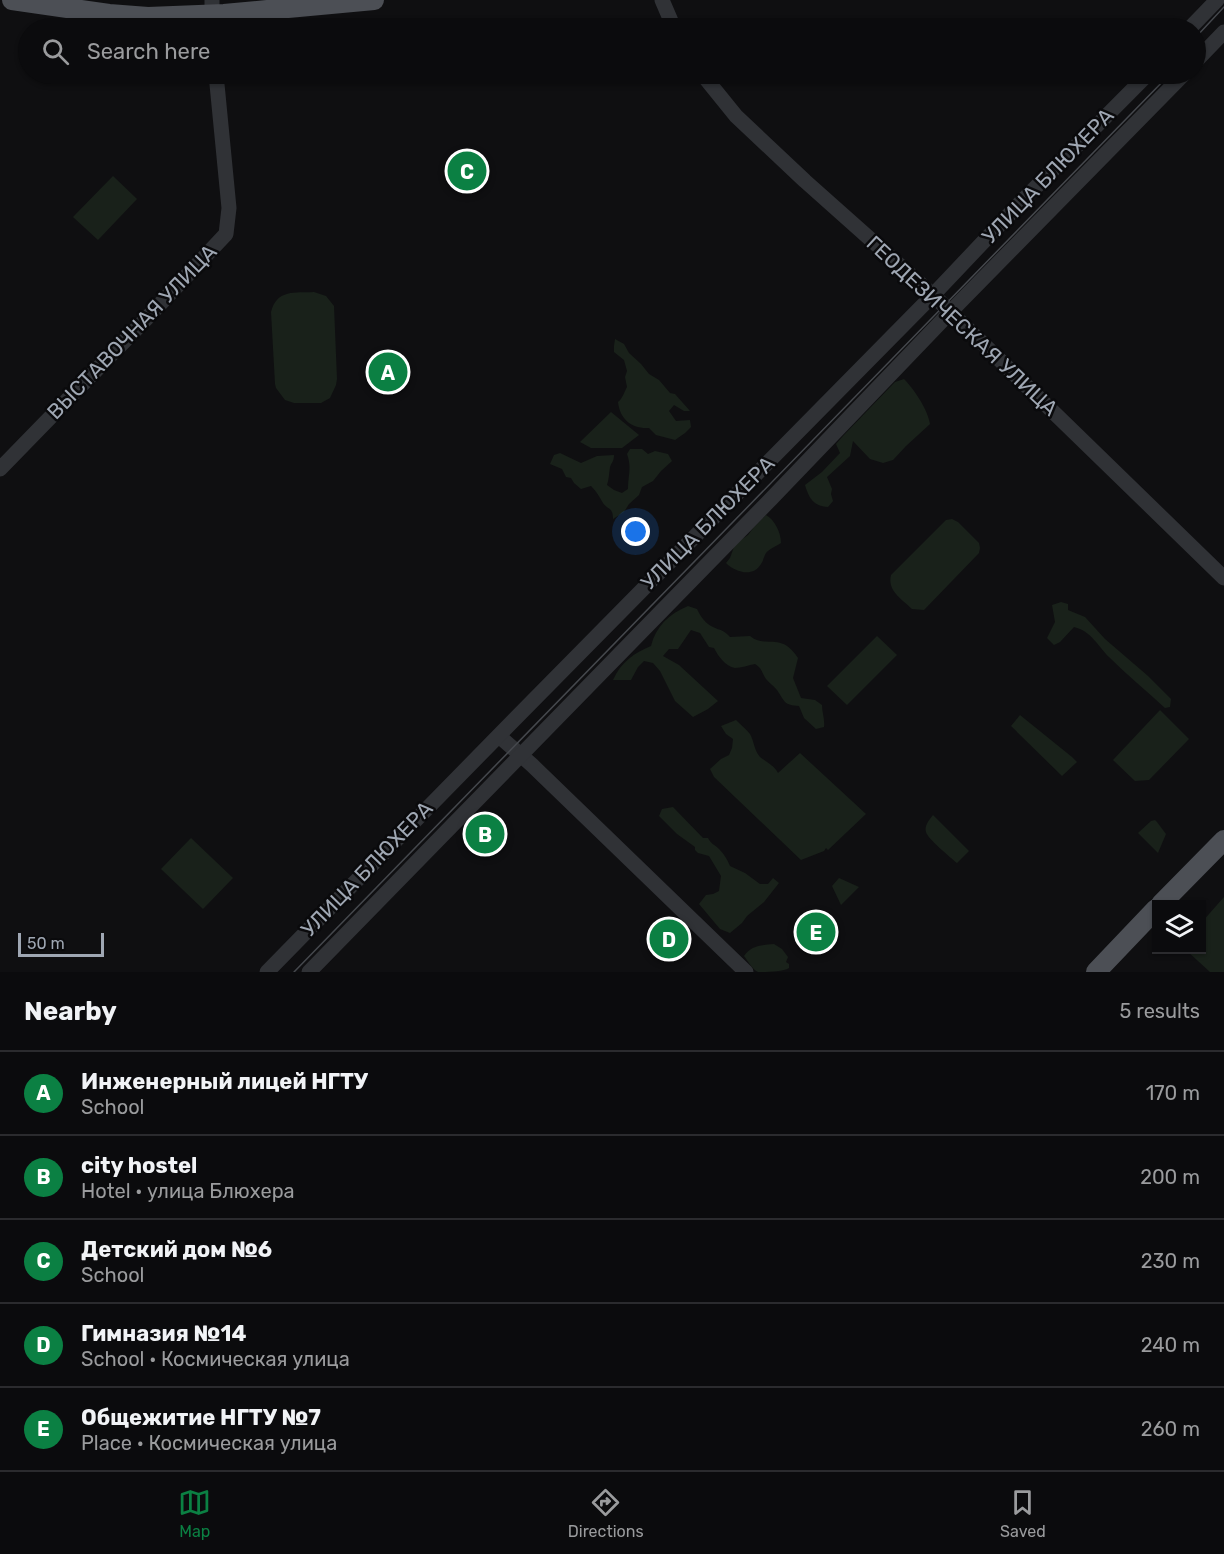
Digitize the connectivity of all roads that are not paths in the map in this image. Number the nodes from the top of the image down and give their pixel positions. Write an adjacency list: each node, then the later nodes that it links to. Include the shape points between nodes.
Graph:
1 (12, 0): 5 (main road, via 148,17)
2 (374, 0): 5 (main road)
3 (662, 0): 6 (street)
4 (1217, 0): 7 (street)
5 (212, 14)
6 (670, 18)
7 (1200, 18)
8 (1224, 32): 9 (street)
9 (1206, 51)
10 (217, 84): 16 (street, ВЫСТАВОЧНАЯ УЛИЦА, via 229,208 226,234)
11 (710, 84): 14 (street, ГЕОДЕЗИЧЕСКАЯ УЛИЦА, via 736,116)
12 (1138, 84): 14 (street, УЛИЦА БЛЮХЕРА)
13 (1174, 84): 15 (street, УЛИЦА БЛЮХЕРА)
14 (933, 295): 15 (street, ГЕОДЕЗИЧЕСКАЯ УЛИЦА); 18 (street, УЛИЦА БЛЮХЕРА)
15 (951, 312): 17 (street, ГЕОДЕЗИЧЕСКАЯ УЛИЦА); 19 (street, УЛИЦА БЛЮХЕРА)
16 (0, 469)
17 (1224, 578)
18 (499, 736): 19 (street); 23 (street, УЛИЦА БЛЮХЕРА)
19 (521, 755): 24 (street, УЛИЦА БЛЮХЕРА); 25 (street)
20 (1224, 840): 21 (main road)
21 (1165, 900)
22 (1152, 913): 26 (main road)
23 (267, 972)
24 (309, 972)
25 (746, 972)
26 (1096, 972)

